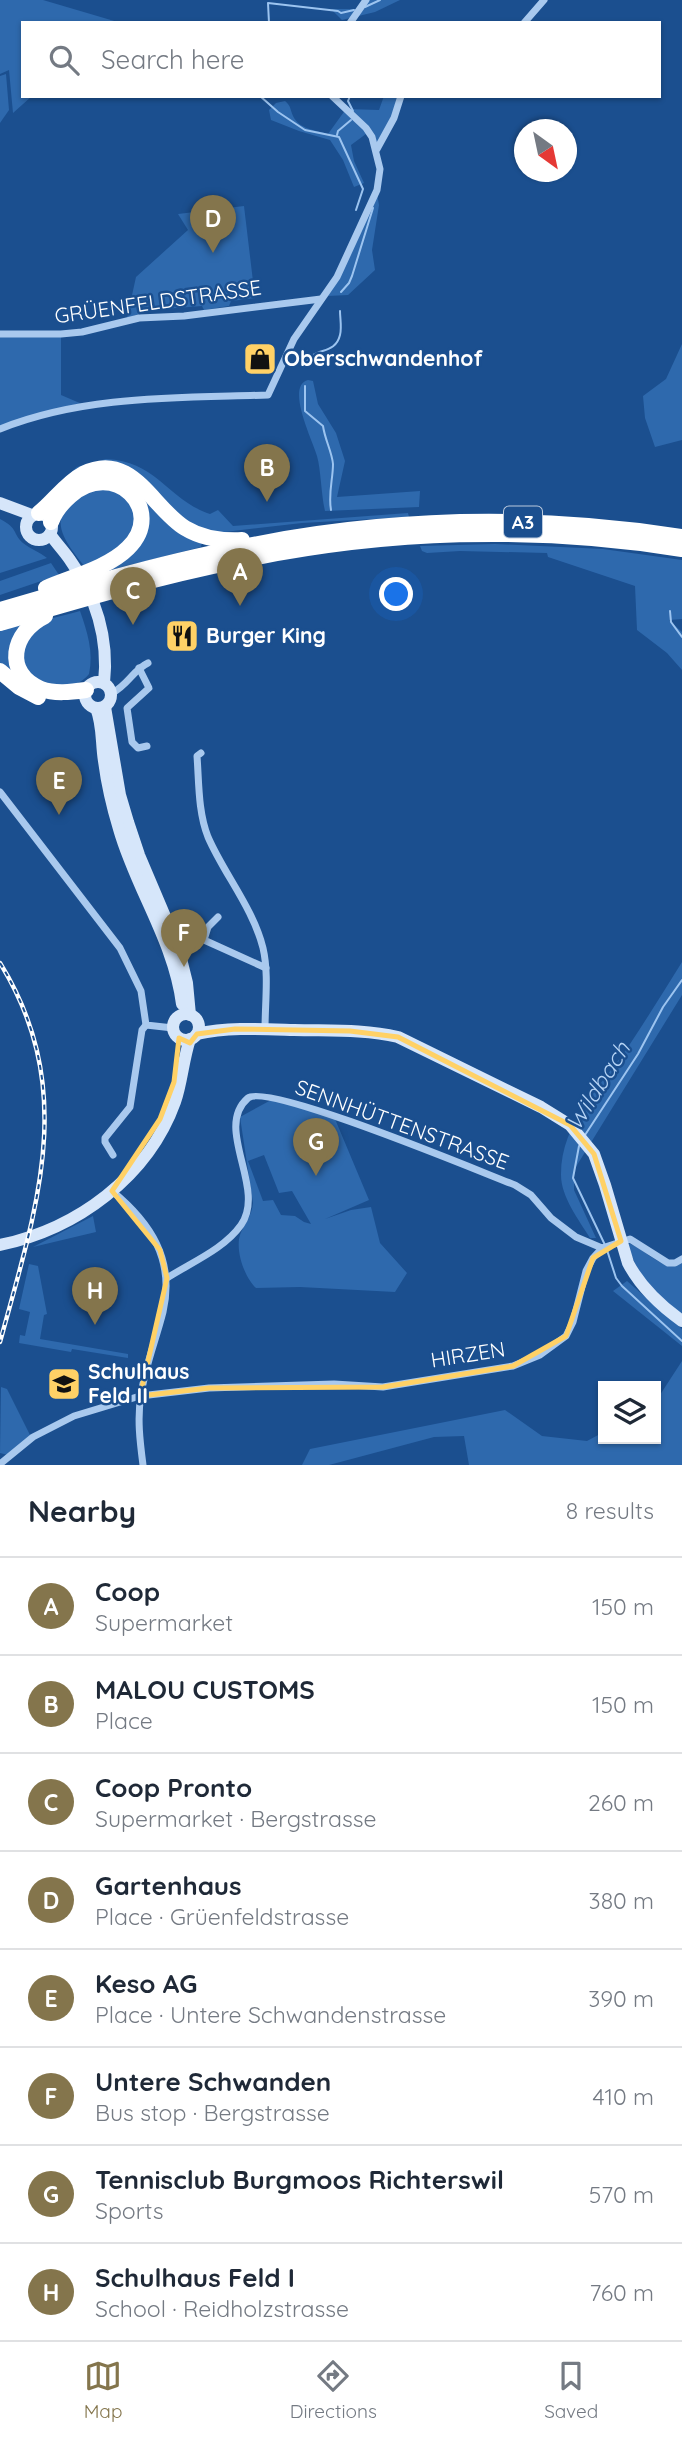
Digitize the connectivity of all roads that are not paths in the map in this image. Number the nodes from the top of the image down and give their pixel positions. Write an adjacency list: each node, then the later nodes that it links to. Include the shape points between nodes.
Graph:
1 (366, 0): 3 (street)
2 (544, 0): 4 (street)
3 (351, 21)
4 (526, 21)
5 (334, 98): 7 (street, via 366,128)
6 (400, 98): 7 (street)
7 (377, 149): 8 (street, via 377,190 337,277)
8 (321, 299): 9 (street, GRÜENFELDSTRASSE, via 139,318 71,333); 10 (street, via 294,339 268,395 93,405 39,415)
9 (0, 334)
10 (0, 429)
11 (0, 503): 13 (main road)
12 (0, 509): 13 (main road)
13 (40, 525): 14 (highway, via 78,478 108,469 133,478 179,524 205,537 234,540); 18 (highway, via 73,494 100,481 128,490 141,516 137,537 126,551); 23 (main road, via 89,592 106,660)
14 (311, 535): 15 (highway, A3, via 407,524 512,522); 18 (highway, A3, via 208,554)
15 (682, 537)
16 (682, 550): 17 (highway, A3, via 532,535 394,538 260,556)
17 (73, 602): 19 (highway, A3); 23 (highway, via 26,628 18,643 18,662 28,680 43,689)
18 (0, 608)
19 (0, 623)
20 (148, 663): 21 (street)
21 (139, 668): 23 (street, via 126,685); 24 (street, via 149,688 127,708 132,743)
22 (0, 671): 23 (highway, via 37,697)
23 (98, 695): 30 (main road, via 102,747 118,827 171,956)
24 (147, 747)
25 (201, 753): 28 (street, via 197,757 207,835 253,921)
26 (0, 792): 29 (street, via 120,948 141,990)
27 (218, 917): 28 (street, via 204,940)
28 (265, 968): 31 (street)
29 (146, 1025): 30 (street); 32 (street, via 130,1107 105,1138)
30 (187, 1027): 31 (main road); 33 (main road, via 160,1119)
31 (265, 1029): 34 (main road, via 398,1037 541,1107 570,1125 594,1154)
32 (113, 1155)
33 (111, 1191): 35 (main road, via 46,1232); 38 (street, via 151,1235)
34 (617, 1243): 36 (street); 37 (street, via 630,1239 668,1263); 39 (main road, via 645,1288)
35 (0, 1245)
36 (602, 1248): 38 (street, SENNHÜTTENSTRASSE, via 564,1229 515,1185 377,1130 256,1094 242,1107 235,1131 248,1210 224,1242); 40 (street, HIRZEN, via 586,1271 566,1336 540,1355 503,1368 383,1387 209,1388)
37 (682, 1259)
38 (167, 1278): 40 (street)
39 (682, 1321)
40 (140, 1396): 41 (street, HIRZEN, via 74,1416 33,1437); 42 (street)
41 (0, 1464)
42 (143, 1465)

